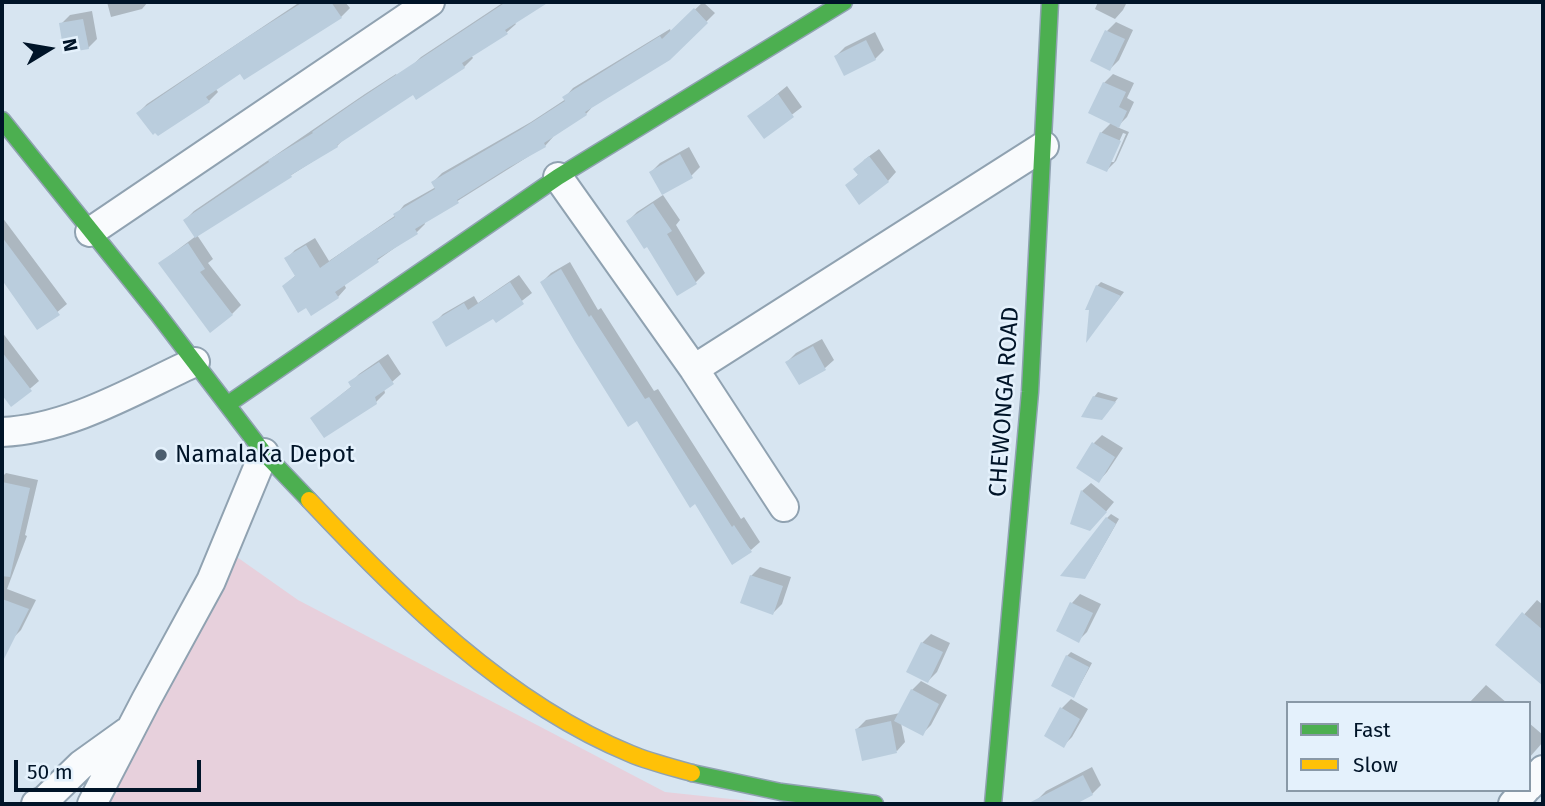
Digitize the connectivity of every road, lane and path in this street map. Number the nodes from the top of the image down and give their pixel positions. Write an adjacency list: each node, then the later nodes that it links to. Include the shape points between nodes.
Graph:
1 (430, 2): 7 (street)
2 (844, 2): 6 (street)
3 (1051, 2): 5 (street, CHEWONGA ROAD)
4 (2, 120): 7 (street)
5 (1044, 146): 9 (street); 20 (street, CHEWONGA ROAD, via 1030,392)
6 (558, 177): 9 (street); 10 (street)
7 (90, 232): 8 (street)
8 (195, 362): 10 (street); 11 (street, via 86,412 42,427)
9 (694, 369): 13 (street)
10 (228, 404): 12 (street)
11 (2, 432)
12 (264, 453): 14 (street, via 211,581); 19 (street, via 383,579 506,684 551,713 631,754 713,779)
13 (784, 507)
14 (132, 729): 17 (street); 18 (street)
15 (1543, 770): 16 (street)
16 (1531, 784)
17 (36, 804)
18 (92, 804)
19 (875, 804)
20 (993, 804)

